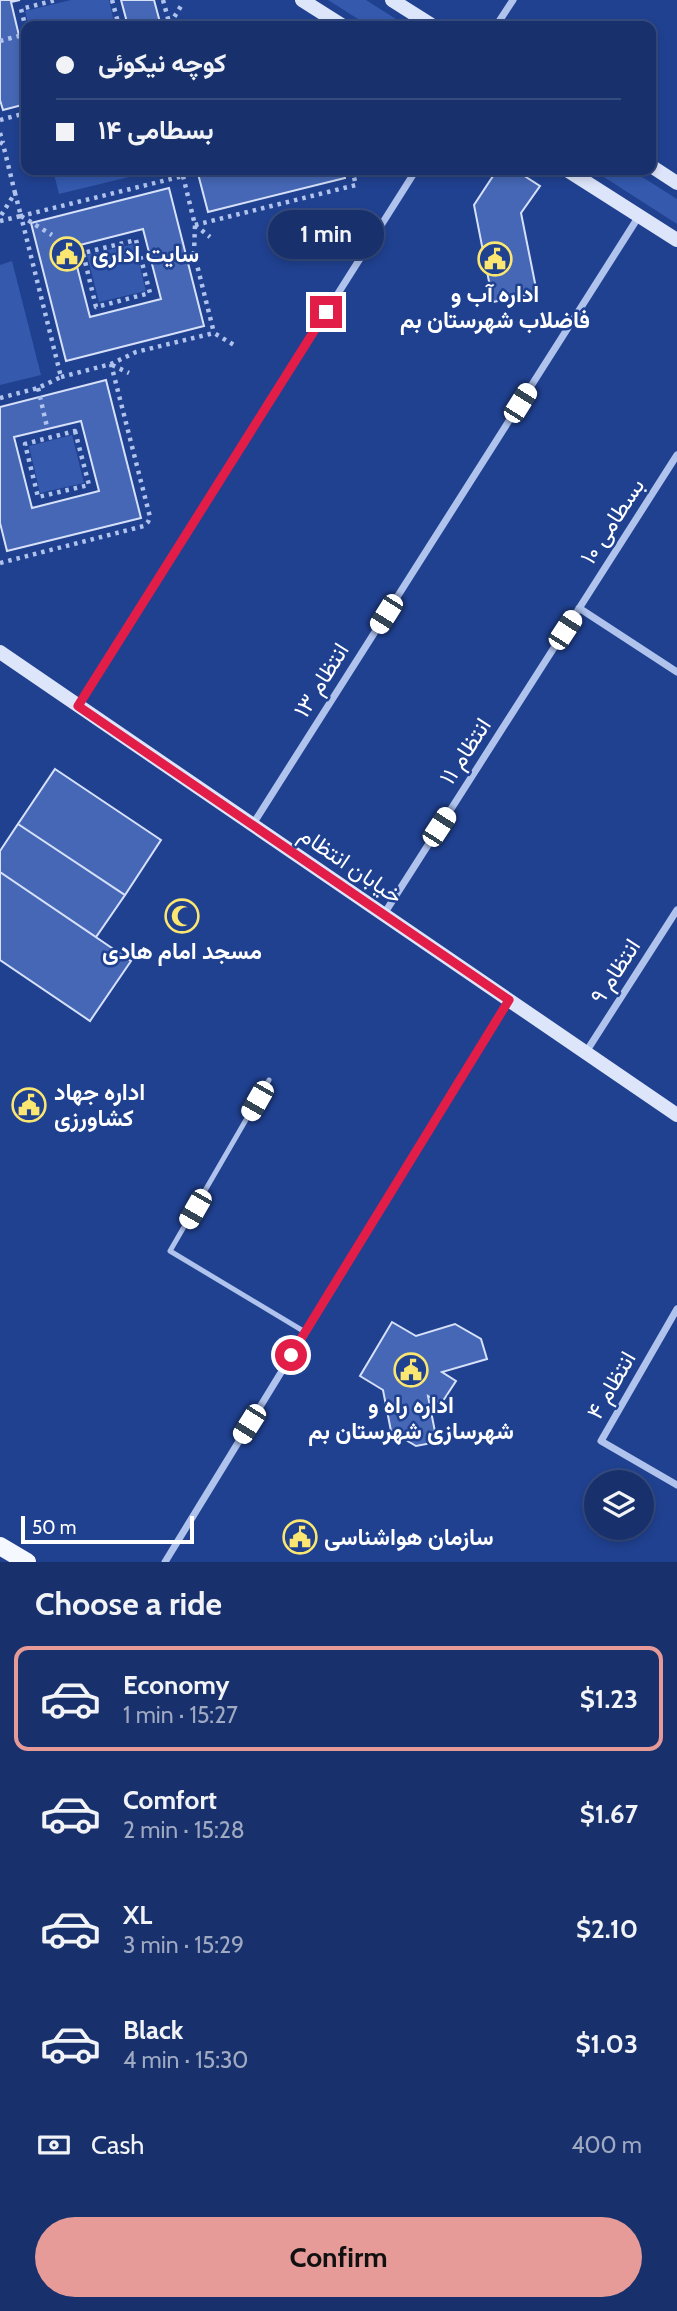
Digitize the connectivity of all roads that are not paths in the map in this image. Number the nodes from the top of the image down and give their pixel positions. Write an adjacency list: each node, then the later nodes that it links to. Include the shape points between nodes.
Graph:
1 (302, 0): 4 (street)
2 (392, 0): 5 (street)
3 (513, 0): 6 (street)
4 (335, 21)
5 (425, 21)
6 (499, 21)
7 (656, 169): 10 (street)
8 (413, 175): 17 (street)
9 (575, 175): 11 (street)
10 (677, 183)
11 (639, 216): 12 (street); 18 (street, انتظام ۱۳)
12 (677, 240)
13 (677, 455): 14 (street, بسطامی ۱۰)
14 (579, 608): 16 (street); 20 (street, انتظام ۱۱)
15 (0, 652): 17 (street, خیابان انتظام)
16 (677, 672)
17 (78, 706): 18 (street, خیابان انتظام)
18 (252, 825): 20 (street, خیابان انتظام)
19 (677, 910): 22 (street, انتظام ۹)
20 (383, 914): 21 (street, خیابان انتظام)
21 (509, 1000): 22 (street, خیابان انتظام); 26 (street)
22 (586, 1052): 24 (street, خیابان انتظام)
23 (270, 1080): 26 (lane, via 170,1251)
24 (677, 1115)
25 (677, 1309): 27 (street, انتظام ۴, via 601,1441)
26 (305, 1332): 30 (street)
27 (677, 1485)
28 (0, 1546): 29 (main road)
29 (27, 1562)
30 (165, 1562)

